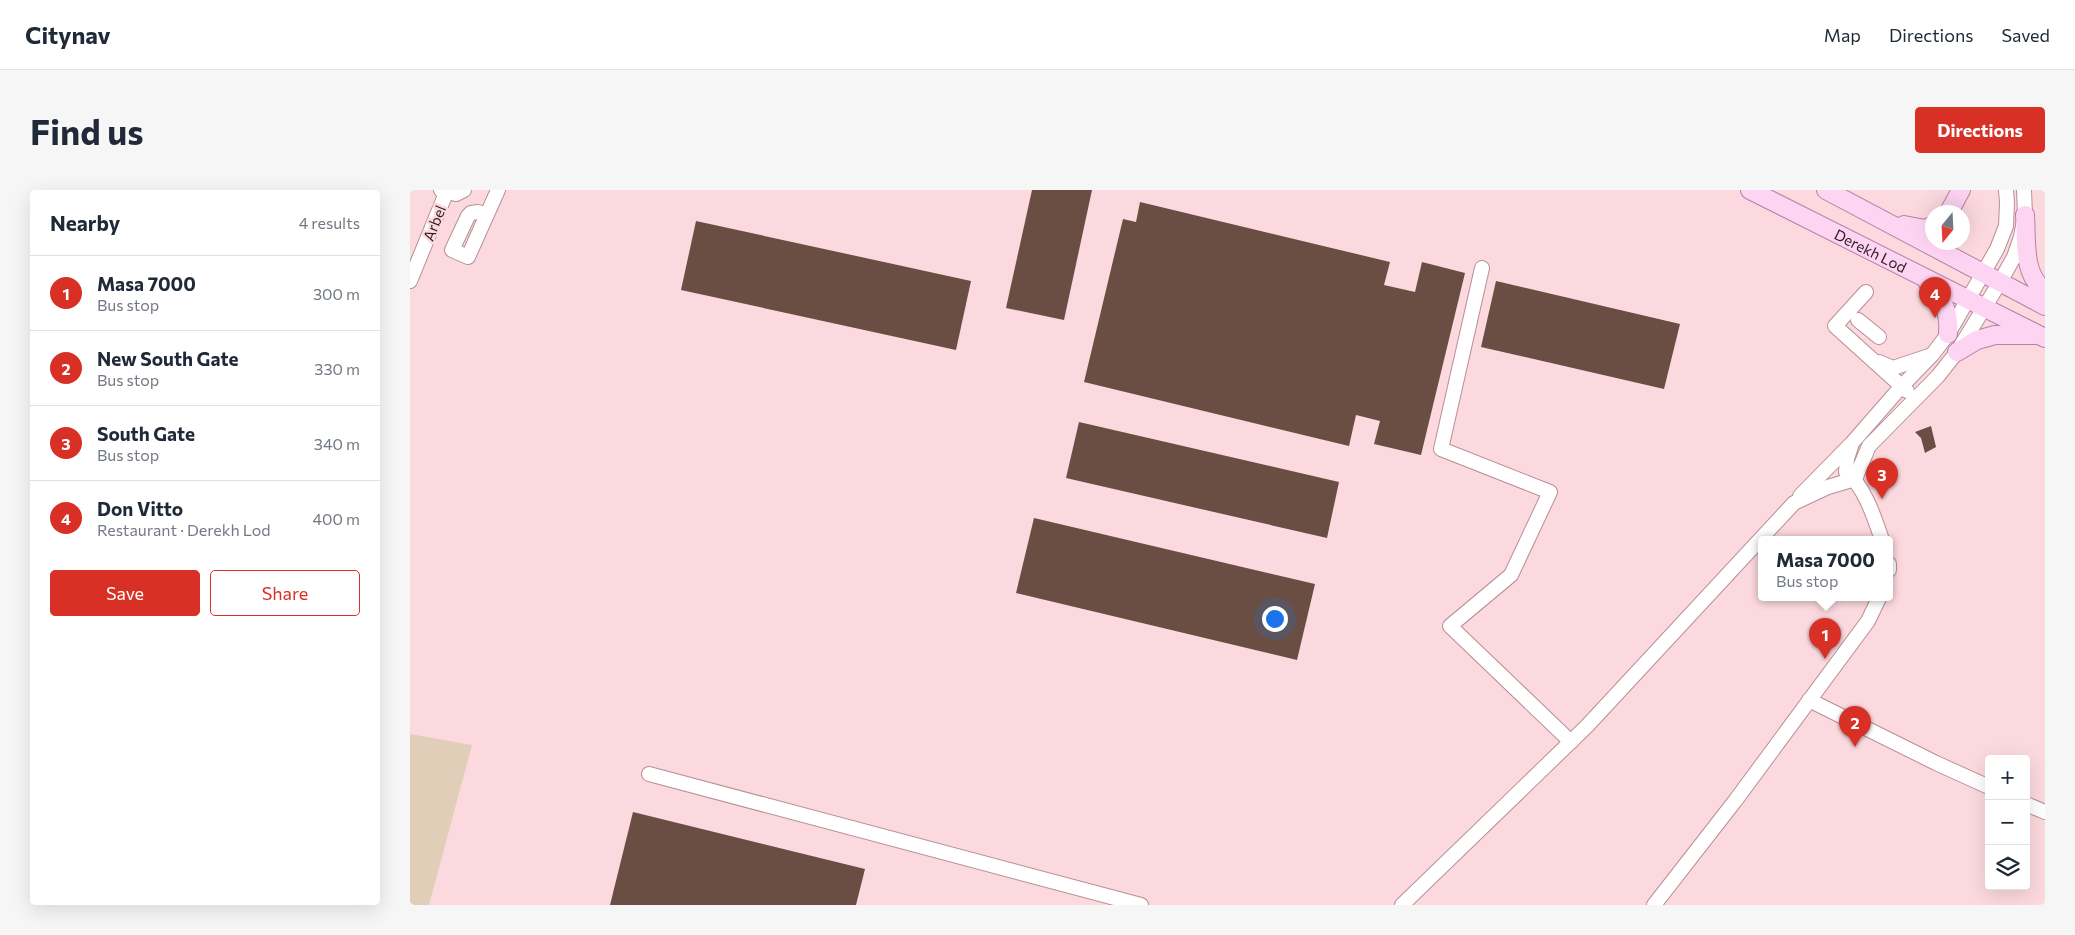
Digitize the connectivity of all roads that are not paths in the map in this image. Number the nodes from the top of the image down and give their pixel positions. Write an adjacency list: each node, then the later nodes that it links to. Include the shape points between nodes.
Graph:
1 (464, 190): 8 (street, via 456,194)
2 (498, 190): 12 (street)
3 (1750, 190): 16 (main road, Derekh Lod)
4 (1826, 190): 10 (main road)
5 (1961, 190): 9 (main road)
6 (2006, 190): 15 (street, via 2006,226)
7 (2024, 190): 11 (street)
8 (444, 191): 17 (street, Arbel)
9 (1953, 205)
10 (1867, 211): 13 (main road, via 1906,226); 15 (main road)
11 (2025, 215): 18 (street, via 2016,251); 19 (main road, via 2031,275)
12 (487, 216)
13 (1925, 229)
14 (1482, 268): 43 (street, via 1441,449 1550,492 1511,575 1450,626)
15 (1983, 273): 18 (main road); 21 (street)
16 (1924, 277): 21 (main road, Derekh Lod); 25 (main road, via 1944,303 1949,320)
17 (410, 281)
18 (2000, 282): 22 (main road); 23 (street)
19 (2045, 291)
20 (1866, 292): 27 (street, via 1835,326)
21 (1968, 299): 23 (main road, Derekh Lod); 25 (street)
22 (2045, 306)
23 (1984, 307): 26 (main road, Derekh Lod); 28 (street)
24 (1858, 320): 27 (street, via 1875,334)
25 (1948, 334): 29 (street)
26 (2042, 336): 28 (main road, via 1995,336 1977,340)
27 (1858, 346): 30 (street)
28 (1957, 352): 33 (street)
29 (1932, 355): 30 (street, via 1893,368); 31 (street)
30 (1875, 360): 32 (street)
31 (1913, 376): 32 (street); 33 (street)
32 (1902, 386): 34 (street); 35 (street)
33 (1931, 391): 34 (street)
34 (1915, 398): 36 (street, via 1869,446)
35 (1852, 443): 36 (street, via 1846,472); 37 (street)
36 (1855, 479): 37 (street); 39 (street)
37 (1794, 503): 38 (street)
38 (1763, 536)
39 (1881, 536)
40 (1758, 542): 43 (street)
41 (1878, 601): 42 (street, via 1868,621)
42 (1809, 700): 45 (street); 50 (street)
43 (1571, 742): 49 (street)
44 (649, 774): 48 (street)
45 (1985, 785)
46 (2030, 806): 47 (street)
47 (2045, 812)
48 (1141, 905)
49 (1402, 905)
50 (1654, 905)

